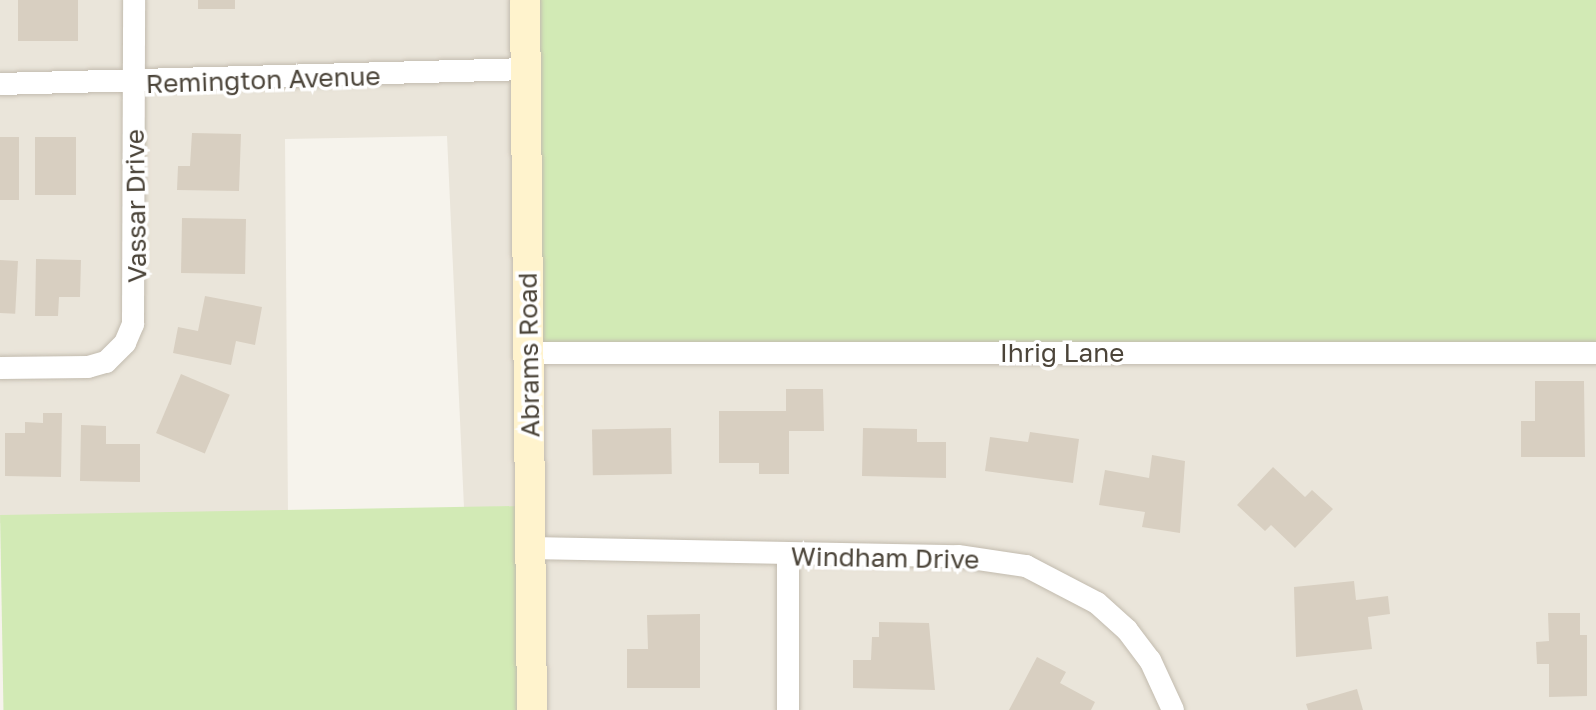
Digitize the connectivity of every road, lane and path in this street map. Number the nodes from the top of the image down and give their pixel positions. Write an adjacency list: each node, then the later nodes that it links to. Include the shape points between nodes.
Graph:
1 (134, 0): 5 (street, Vassar Drive)
2 (525, 0): 3 (street, Abrams Road)
3 (526, 69): 5 (street, Remington Avenue); 6 (street, Abrams Road)
4 (0, 84): 5 (street, Remington Avenue)
5 (134, 84): 8 (street, Vassar Drive, via 137,307 125,343 113,358 88,367)
6 (529, 353): 7 (street, Ihrig Lane); 9 (street, Abrams Road)
7 (1596, 353)
8 (0, 368)
9 (530, 548): 10 (street, Windham Drive); 11 (street, Abrams Road)
10 (788, 557): 12 (street); 13 (street, Windham Drive, via 958,556 1026,566 1097,603 1127,630 1150,660)
11 (532, 710)
12 (788, 710)
13 (1173, 710)

